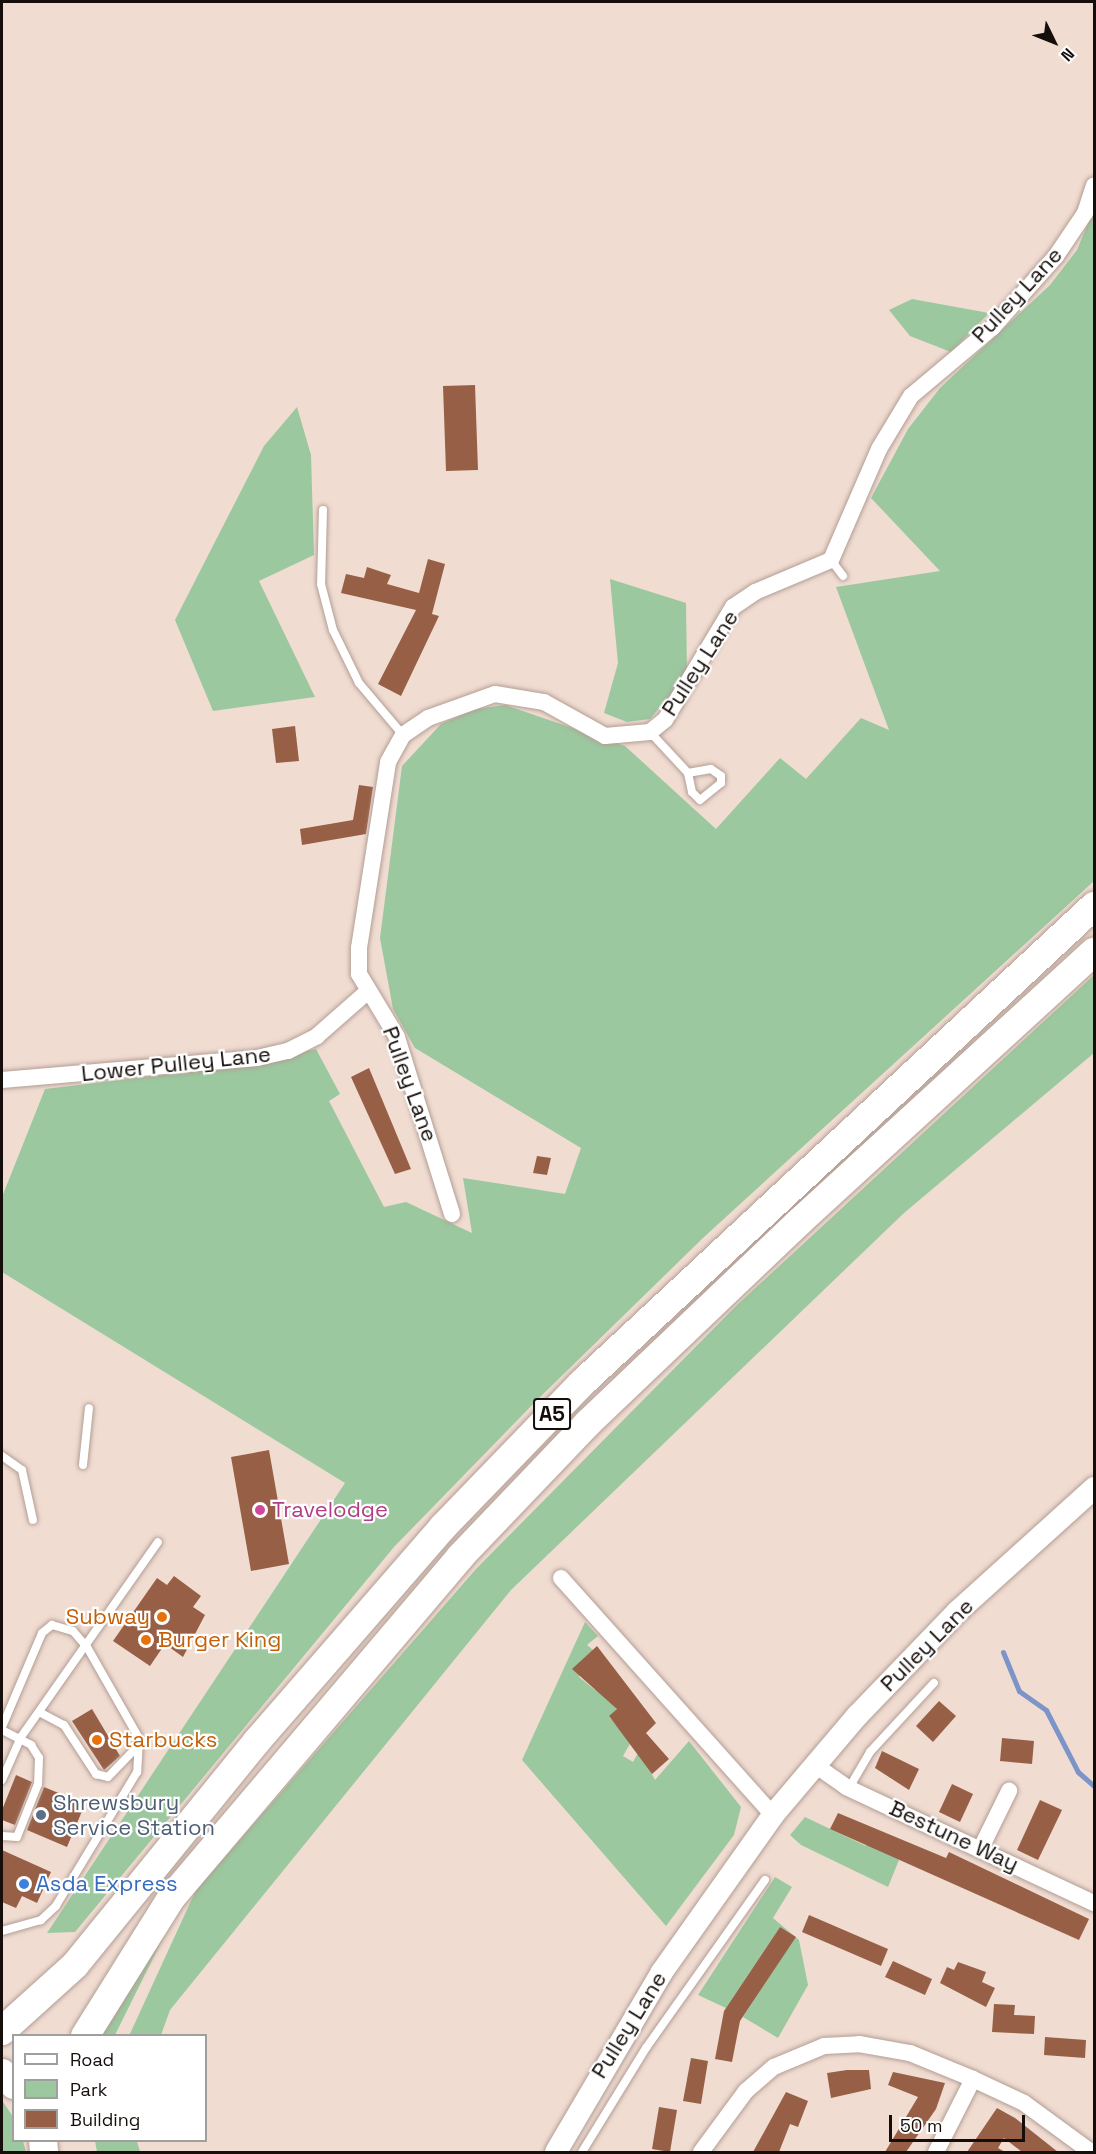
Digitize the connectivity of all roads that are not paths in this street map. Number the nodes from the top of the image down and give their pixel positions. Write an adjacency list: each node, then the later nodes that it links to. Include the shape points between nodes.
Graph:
1 (1095, 185): 3 (street, Pulley Lane, via 1085,213 1056,256 993,327 911,396 879,449)
2 (323, 510): 6 (lane, via 321,584 333,630 359,683)
3 (831, 560): 4 (lane); 5 (street, Pulley Lane, via 755,592 733,607 678,704)
4 (843, 576)
5 (650, 732): 6 (street, Pulley Lane, via 605,736 544,702 495,694 428,718); 7 (lane)
6 (403, 735): 10 (street, Pulley Lane, via 388,762 358,948)
7 (688, 773): 7 (lane, via 711,769 722,776 721,783 700,800 692,792)
8 (1095, 906): 36 (highway, A5, via 582,1383 404,1572 257,1741 75,1965)
9 (1095, 952): 37 (highway, A5, via 790,1230 588,1423 460,1557 172,1897)
10 (366, 993): 11 (street, Lower Pulley Lane, via 317,1036 257,1059); 12 (street, Pulley Lane, via 397,1037)
11 (2, 1080)
12 (452, 1214)
13 (90, 1408): 15 (lane)
14 (2, 1456): 17 (lane, via 22,1470)
15 (83, 1465)
16 (1095, 1488): 26 (street, Pulley Lane, via 957,1612)
17 (33, 1520)
18 (158, 1542): 20 (lane)
19 (561, 1578): 30 (street)
20 (87, 1647): 22 (lane); 23 (lane, via 63,1628 52,1625 42,1634); 25 (lane)
21 (934, 1683): 28 (lane, via 870,1752)
22 (40, 1713): 24 (lane); 25 (lane, via 64,1725 96,1774 108,1777 135,1752)
23 (2, 1728): 24 (lane)
24 (21, 1737): 27 (lane); 31 (lane, via 39,1758 38,1784 17,1837)
25 (139, 1738): 35 (lane, via 137,1772 56,1906 40,1920)
26 (816, 1765): 28 (street, Bestune Way); 30 (street, Pulley Lane)
27 (2, 1780)
28 (849, 1788): 32 (street, Bestune Way)
29 (1009, 1791): 32 (street)
30 (773, 1815): 39 (street, Pulley Lane, via 662,1972)
31 (2, 1836)
32 (981, 1848): 34 (street, Bestune Way)
33 (765, 1880): 40 (lane, via 646,2048)
34 (1095, 1904)
35 (2, 1931)
36 (2, 2031)
37 (86, 2034)
38 (973, 2079): 41 (street, via 883,2047 824,2046 798,2054 757,2081); 42 (street); 43 (street, via 1024,2103)
39 (556, 2152)
40 (582, 2152)
41 (700, 2152)
42 (936, 2152)
43 (1091, 2152)

